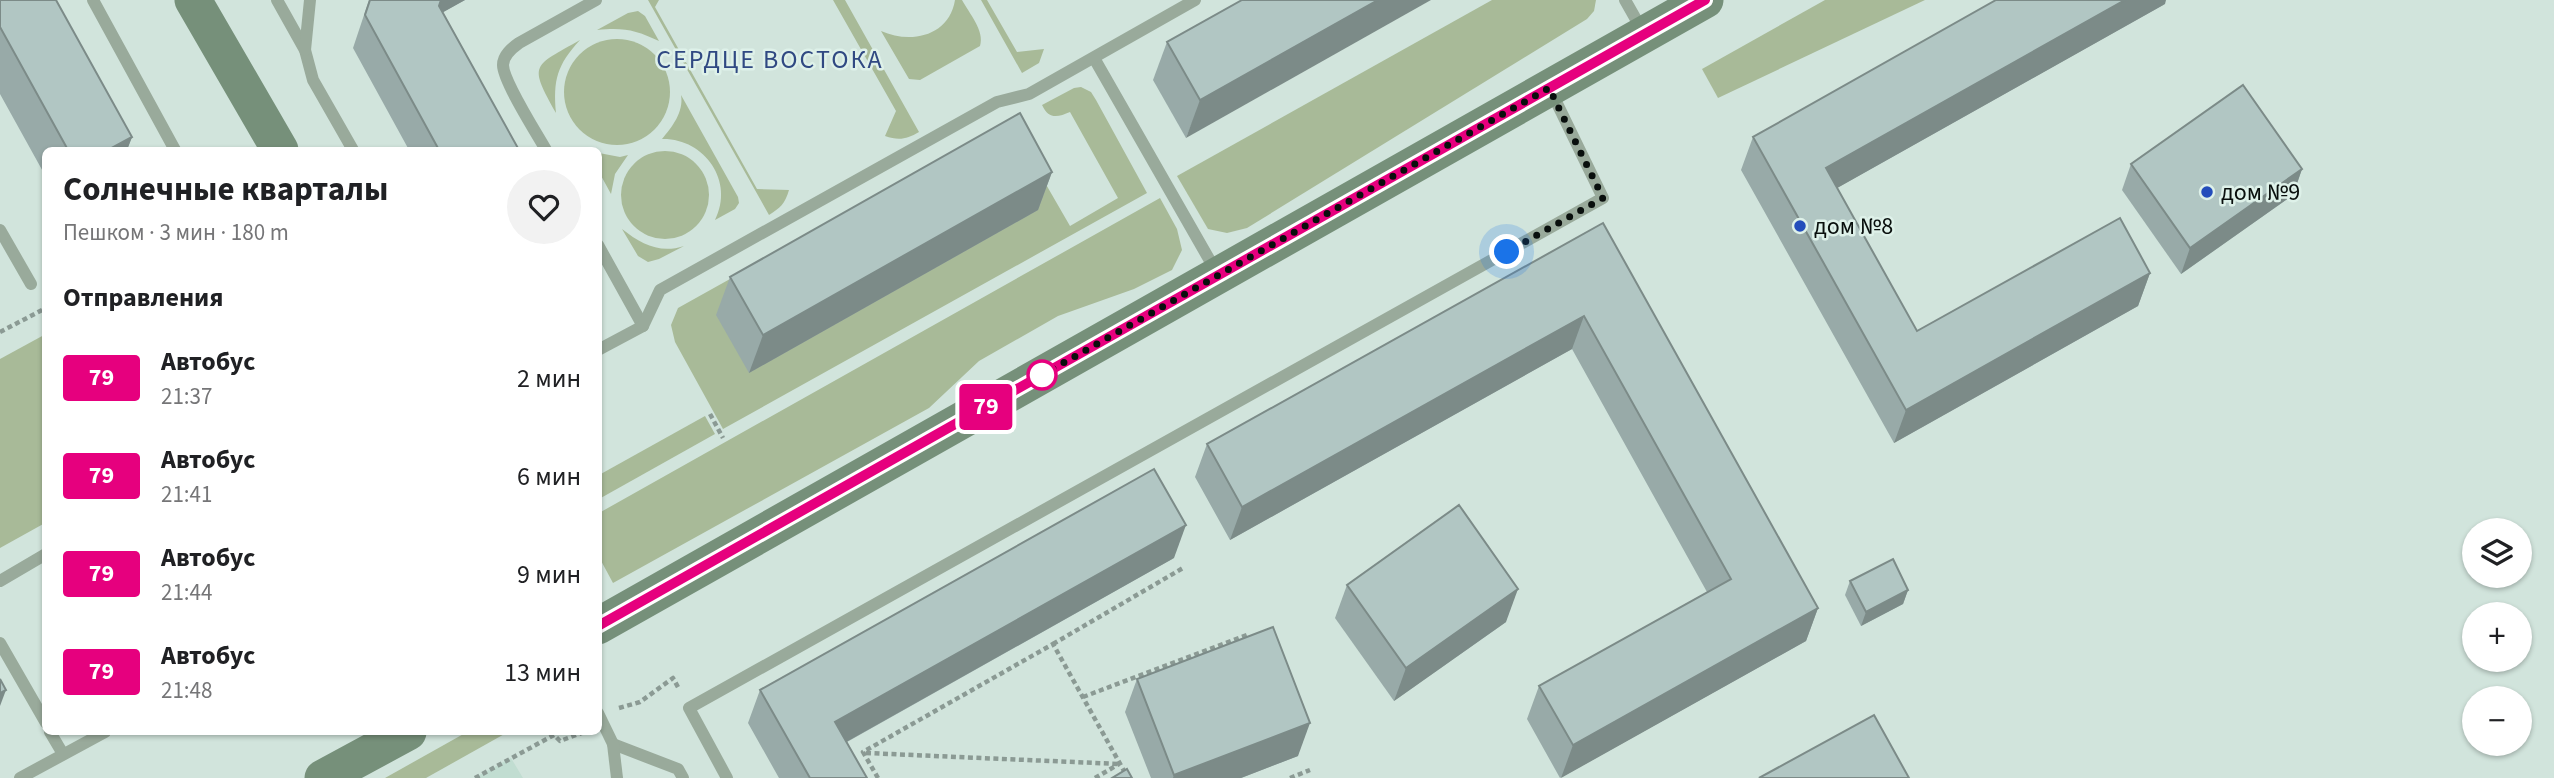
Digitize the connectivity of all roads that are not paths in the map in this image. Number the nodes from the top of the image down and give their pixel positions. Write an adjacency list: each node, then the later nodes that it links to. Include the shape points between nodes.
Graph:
1 (93, 0): 13 (lane)
2 (193, 0): 14 (street)
3 (277, 0): 10 (lane)
4 (310, 0): 10 (lane)
5 (596, 0): 16 (lane, via 519,43 503,63)
6 (1195, 0): 11 (lane)
7 (1625, 0): 9 (lane)
8 (1705, 0): 9 (street)
9 (1644, 34): 12 (street)
10 (305, 50): 15 (lane, via 313,80)
11 (1094, 58): 19 (lane); 21 (lane, via 1029,94 997,103 660,290)
12 (1549, 88): 19 (street); 38 (lane, via 1603,198 689,708)
13 (173, 147)
14 (278, 147)
15 (351, 147)
16 (544, 147)
17 (0, 230): 20 (lane)
18 (602, 252): 21 (lane)
19 (1218, 275): 25 (street)
20 (31, 284)
21 (643, 326): 22 (lane)
22 (602, 348)
23 (42, 556): 24 (lane)
24 (0, 581)
25 (602, 624)
26 (0, 643): 27 (lane)
27 (42, 716)
28 (602, 720): 32 (lane)
29 (52, 735): 33 (lane)
30 (99, 735): 33 (lane)
31 (402, 735): 35 (street)
32 (613, 744): 36 (lane); 37 (lane, via 678,769)
33 (63, 754): 34 (lane)
34 (20, 778)
35 (323, 778)
36 (617, 778)
37 (683, 778)
38 (727, 778)

